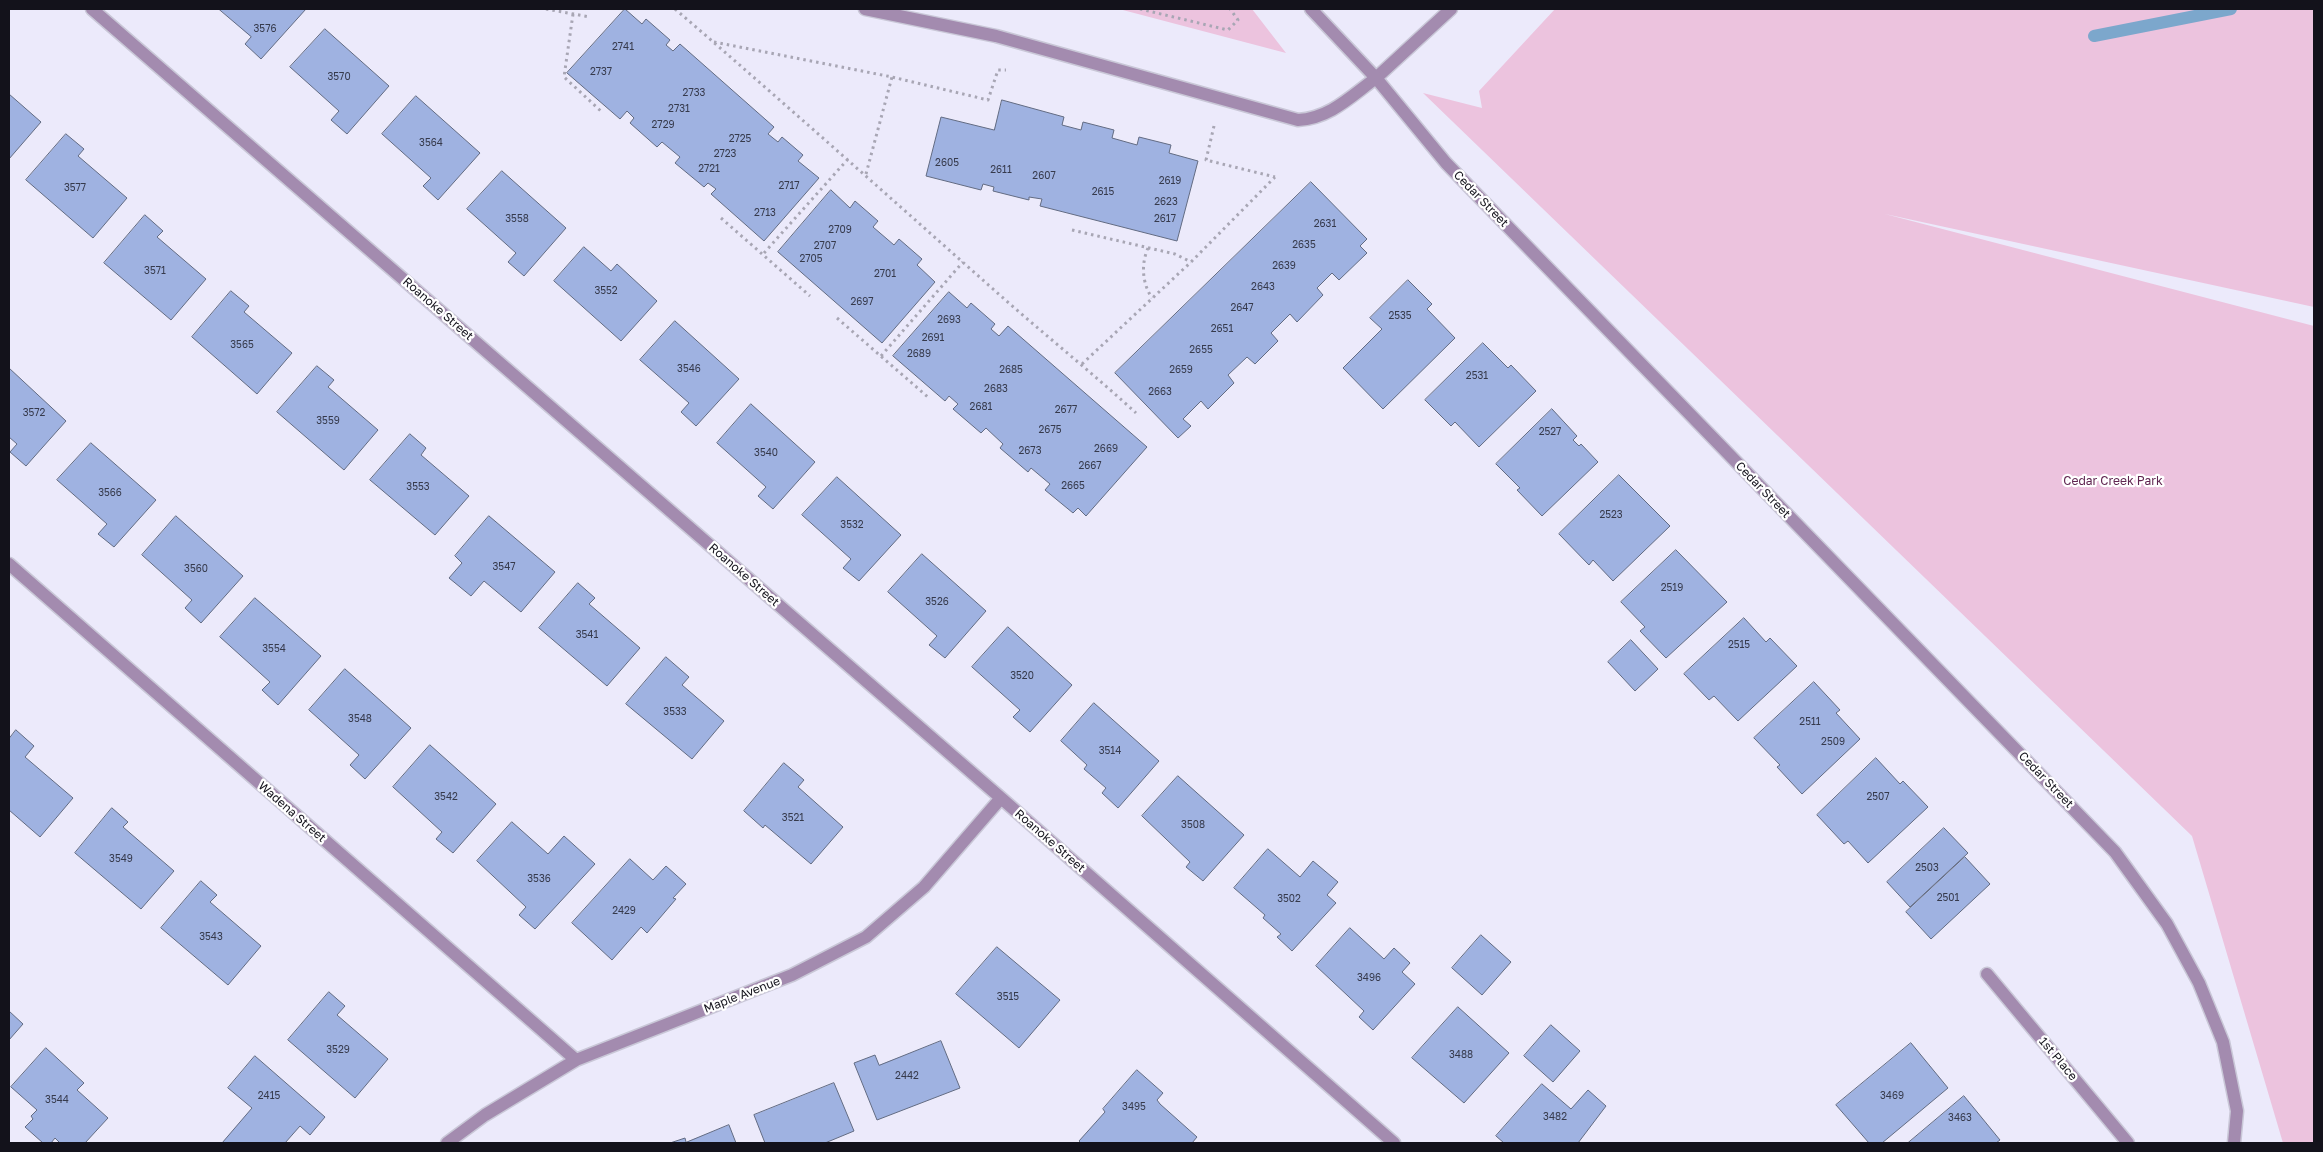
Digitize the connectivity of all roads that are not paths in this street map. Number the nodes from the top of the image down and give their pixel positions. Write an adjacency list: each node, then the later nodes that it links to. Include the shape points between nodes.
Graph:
1 (92, 9): 7 (street, Roanoke Street)
2 (865, 9): 5 (street, via 996,36 1298,120 1316,119 1333,110)
3 (1311, 9): 5 (street, Cedar Street)
4 (1451, 9): 5 (street)
5 (1376, 78): 13 (street, Cedar Street, via 1446,162 2115,852 2167,924 2198,983 2223,1042 2237,1111)
6 (9, 564): 9 (street, Wadena Street)
7 (1001, 798): 9 (street, Maple Avenue, via 924,887 866,937 792,975); 11 (street, Roanoke Street)
8 (1987, 974): 12 (street, 1st Place)
9 (576, 1060): 10 (street, Maple Avenue, via 485,1115)
10 (447, 1143)
11 (1394, 1143)
12 (2128, 1143)
13 (2234, 1143)

